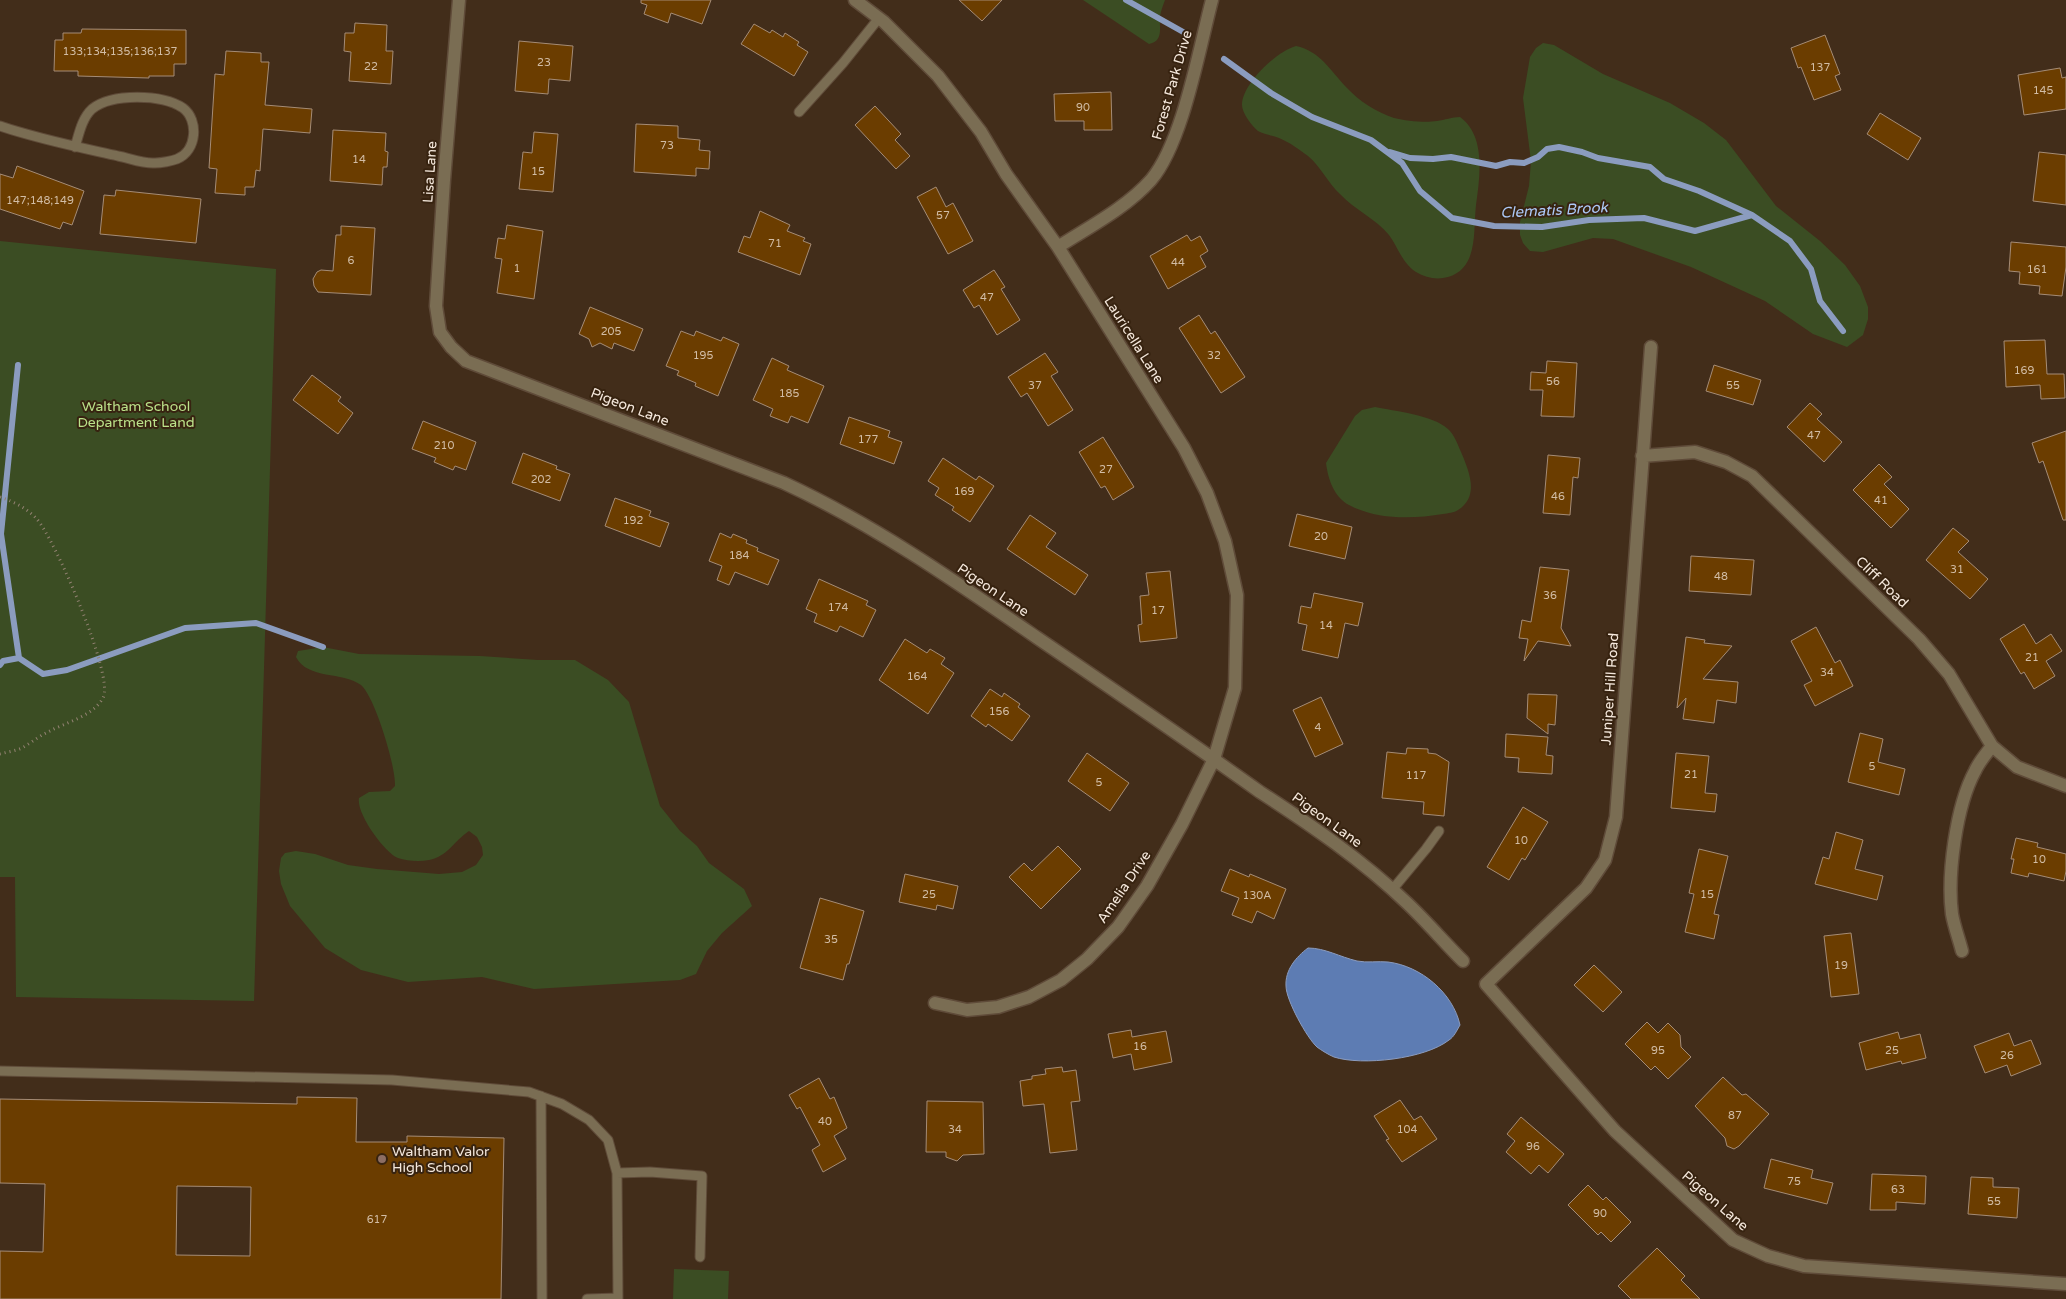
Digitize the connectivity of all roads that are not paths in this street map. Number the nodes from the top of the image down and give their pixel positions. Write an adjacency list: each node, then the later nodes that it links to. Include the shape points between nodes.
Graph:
1 (459, 0): 9 (street, Lisa Lane, via 436,306 440,332)
2 (855, 0): 4 (street, Lauricella Lane)
3 (1212, 0): 8 (street, Forest Park Drive, via 1185,107 1168,151 1152,179 1133,196)
4 (879, 18): 5 (lane); 8 (street, Lauricella Lane, via 938,76 981,132 1006,174)
5 (799, 112)
6 (0, 126): 7 (lane)
7 (75, 147): 7 (lane, via 91,110 104,101 123,97 162,100 183,108 192,118 195,133 189,150 178,159 154,164)
8 (1058, 247): 13 (street, Lauricella Lane, via 1184,448 1226,541 1237,595 1234,688)
9 (449, 344): 13 (street, Pigeon Lane, via 466,361 680,442 824,502 966,589)
10 (1651, 347): 11 (street, Juniper Hill Road)
11 (1642, 456): 12 (street, Cliff Road, via 1696,452 1726,462 1752,476 1919,639 1949,674); 19 (street, Juniper Hill Road, via 1616,817 1605,860 1586,888)
12 (1992, 746): 14 (street, Cliff Road, via 2017,767); 17 (street, via 1974,772 1963,798 1956,831 1950,888 1952,916)
13 (1214, 759): 16 (street, Pigeon Lane, via 1310,824); 20 (street, Amelia Drive, via 1147,886 1118,927 1087,959 1061,980 1029,998 998,1007 966,1010)
14 (2066, 786)
15 (1439, 831): 16 (lane)
16 (1392, 890): 18 (street, Pigeon Lane)
17 (1962, 951)
18 (1462, 961)
19 (1486, 984): 25 (street, Pigeon Lane, via 1615,1131 1733,1240 1768,1256 1804,1266)
20 (935, 1003)
21 (0, 1071): 22 (lane, via 392,1080 529,1092)
22 (541, 1096): 23 (lane, via 589,1120 608,1140); 26 (lane)
23 (617, 1173): 24 (lane, via 702,1176); 28 (lane)
24 (700, 1257)
25 (2066, 1284)
26 (542, 1299)
27 (587, 1299): 28 (lane)
28 (618, 1299)

